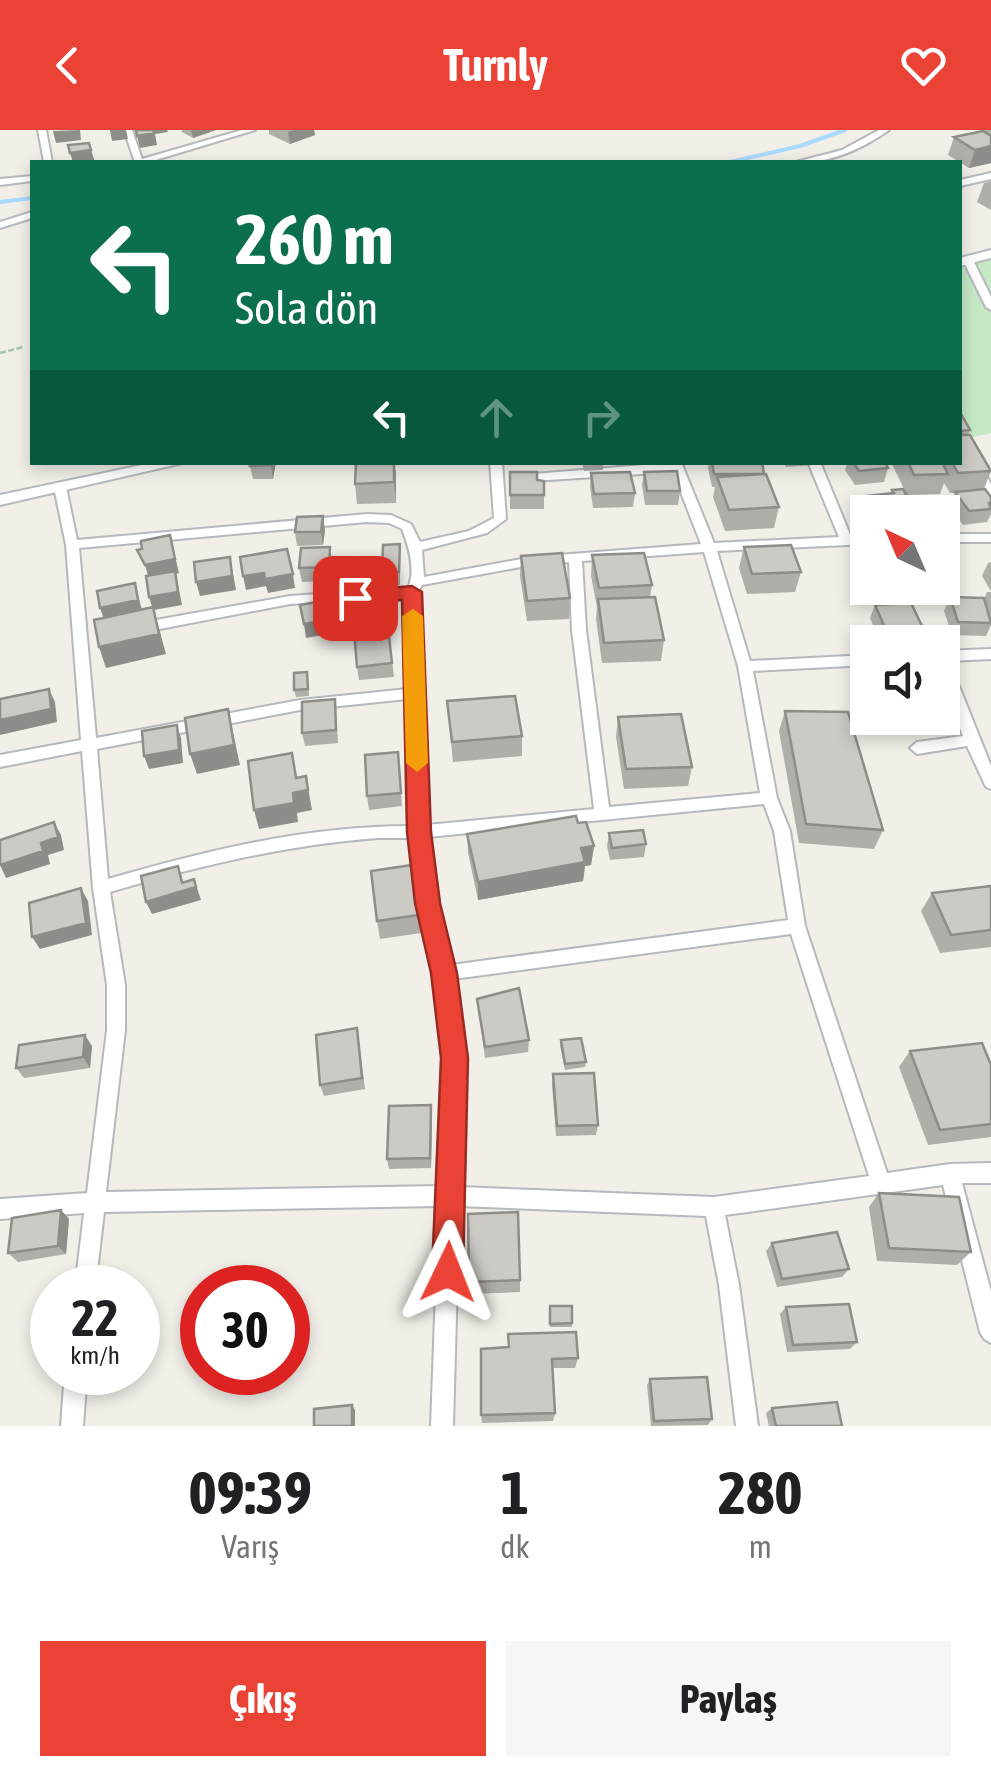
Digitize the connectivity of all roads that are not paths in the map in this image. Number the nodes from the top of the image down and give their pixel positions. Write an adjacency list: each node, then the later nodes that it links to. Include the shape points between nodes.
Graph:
1 (42, 130): 5 (street)
2 (128, 130): 6 (street)
3 (251, 130): 7 (street)
4 (885, 130): 8 (street, via 845,152)
5 (48, 160)
6 (139, 160)
7 (147, 160)
8 (809, 160)
9 (991, 176): 12 (street)
10 (30, 179): 11 (street)
11 (0, 182)
12 (962, 183)
13 (30, 212): 15 (street)
14 (30, 213): 16 (street)
15 (0, 215)
16 (0, 225)
17 (991, 254): 18 (street)
18 (964, 261): 19 (street)
19 (991, 307)
20 (962, 442): 26 (street)
21 (166, 465): 25 (street)
22 (676, 465): 24 (street); 33 (street)
23 (815, 465): 30 (street)
24 (497, 471): 34 (street, via 500,519 489,530)
25 (60, 487): 27 (street); 32 (street)
26 (991, 494)
27 (0, 500)
28 (960, 538): 29 (street)
29 (991, 538)
30 (846, 540): 31 (street); 33 (street)
31 (850, 540)
32 (72, 545): 34 (street, via 366,518 408,527); 39 (street)
33 (709, 547): 35 (street); 43 (street)
34 (416, 548): 36 (street)
35 (575, 558): 36 (street, via 475,569); 52 (street)
36 (415, 587): 37 (street, via 290,600); 44 (street)
37 (118, 632)
38 (100, 635): 39 (street)
39 (81, 639): 47 (street)
40 (991, 654): 41 (street)
41 (960, 657)
42 (850, 661): 43 (street)
43 (744, 666): 51 (street)
44 (415, 693): 47 (street, via 300,704); 53 (street)
45 (960, 707): 46 (street)
46 (972, 740): 48 (street); 50 (street)
47 (88, 742): 49 (street); 54 (street)
48 (917, 748)
49 (0, 761)
50 (991, 783)
51 (769, 798): 52 (street); 55 (street, via 782,830)
52 (602, 813): 53 (street)
53 (419, 832): 54 (street, via 304,836); 56 (street)
54 (101, 888): 61 (street, via 116,1030)
55 (798, 926): 56 (street); 59 (street)
56 (444, 973): 60 (street, via 454,1058)
57 (991, 1173): 58 (street)
58 (950, 1174): 59 (street); 65 (street)
59 (882, 1184): 62 (street)
60 (450, 1196): 61 (street); 62 (street); 68 (street)
61 (95, 1202): 63 (street); 64 (street)
62 (714, 1207): 69 (street)
63 (0, 1209)
64 (88, 1265)
65 (991, 1332)
66 (74, 1395): 67 (street)
67 (72, 1426)
68 (442, 1426)
69 (748, 1426)

